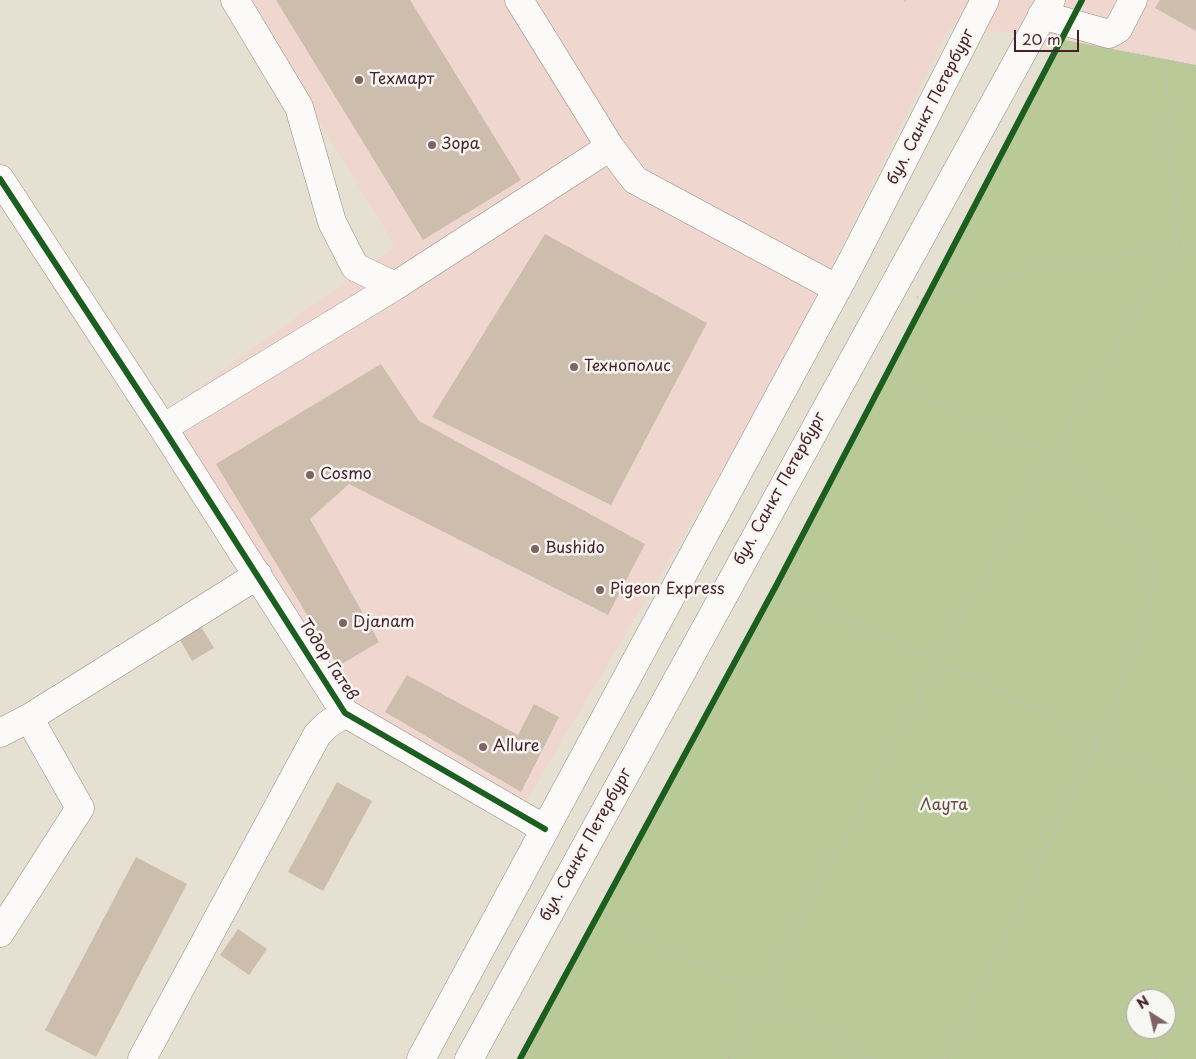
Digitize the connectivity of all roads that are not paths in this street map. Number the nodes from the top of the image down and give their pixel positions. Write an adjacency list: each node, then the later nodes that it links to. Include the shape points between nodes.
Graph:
1 (235, 0): 8 (main road, via 299,107 332,222 355,268)
2 (519, 0): 6 (main road)
3 (985, 0): 9 (main road, бул. Санкт Петербург)
4 (1133, 0): 5 (main road, via 1118,29 1109,34)
5 (1046, 8): 19 (main road, бул. Санкт Петербург)
6 (610, 147): 8 (main road); 9 (main road, via 635,180)
7 (0, 180): 10 (main road, Тодор Гатев)
8 (395, 286): 10 (main road)
9 (836, 288): 15 (main road, бул. Санкт Петербург)
10 (164, 428): 11 (main road, Тодор Гатев)
11 (258, 575): 12 (main road, Тодор Гатев); 13 (main road)
12 (345, 713): 15 (main road, Тодор Гатев); 17 (main road, via 317,735)
13 (29, 718): 14 (main road); 16 (main road, via 80,808)
14 (0, 733)
15 (545, 829): 18 (main road, бул. Санкт Петербург)
16 (0, 933)
17 (142, 1059)
18 (421, 1059)
19 (469, 1059)

